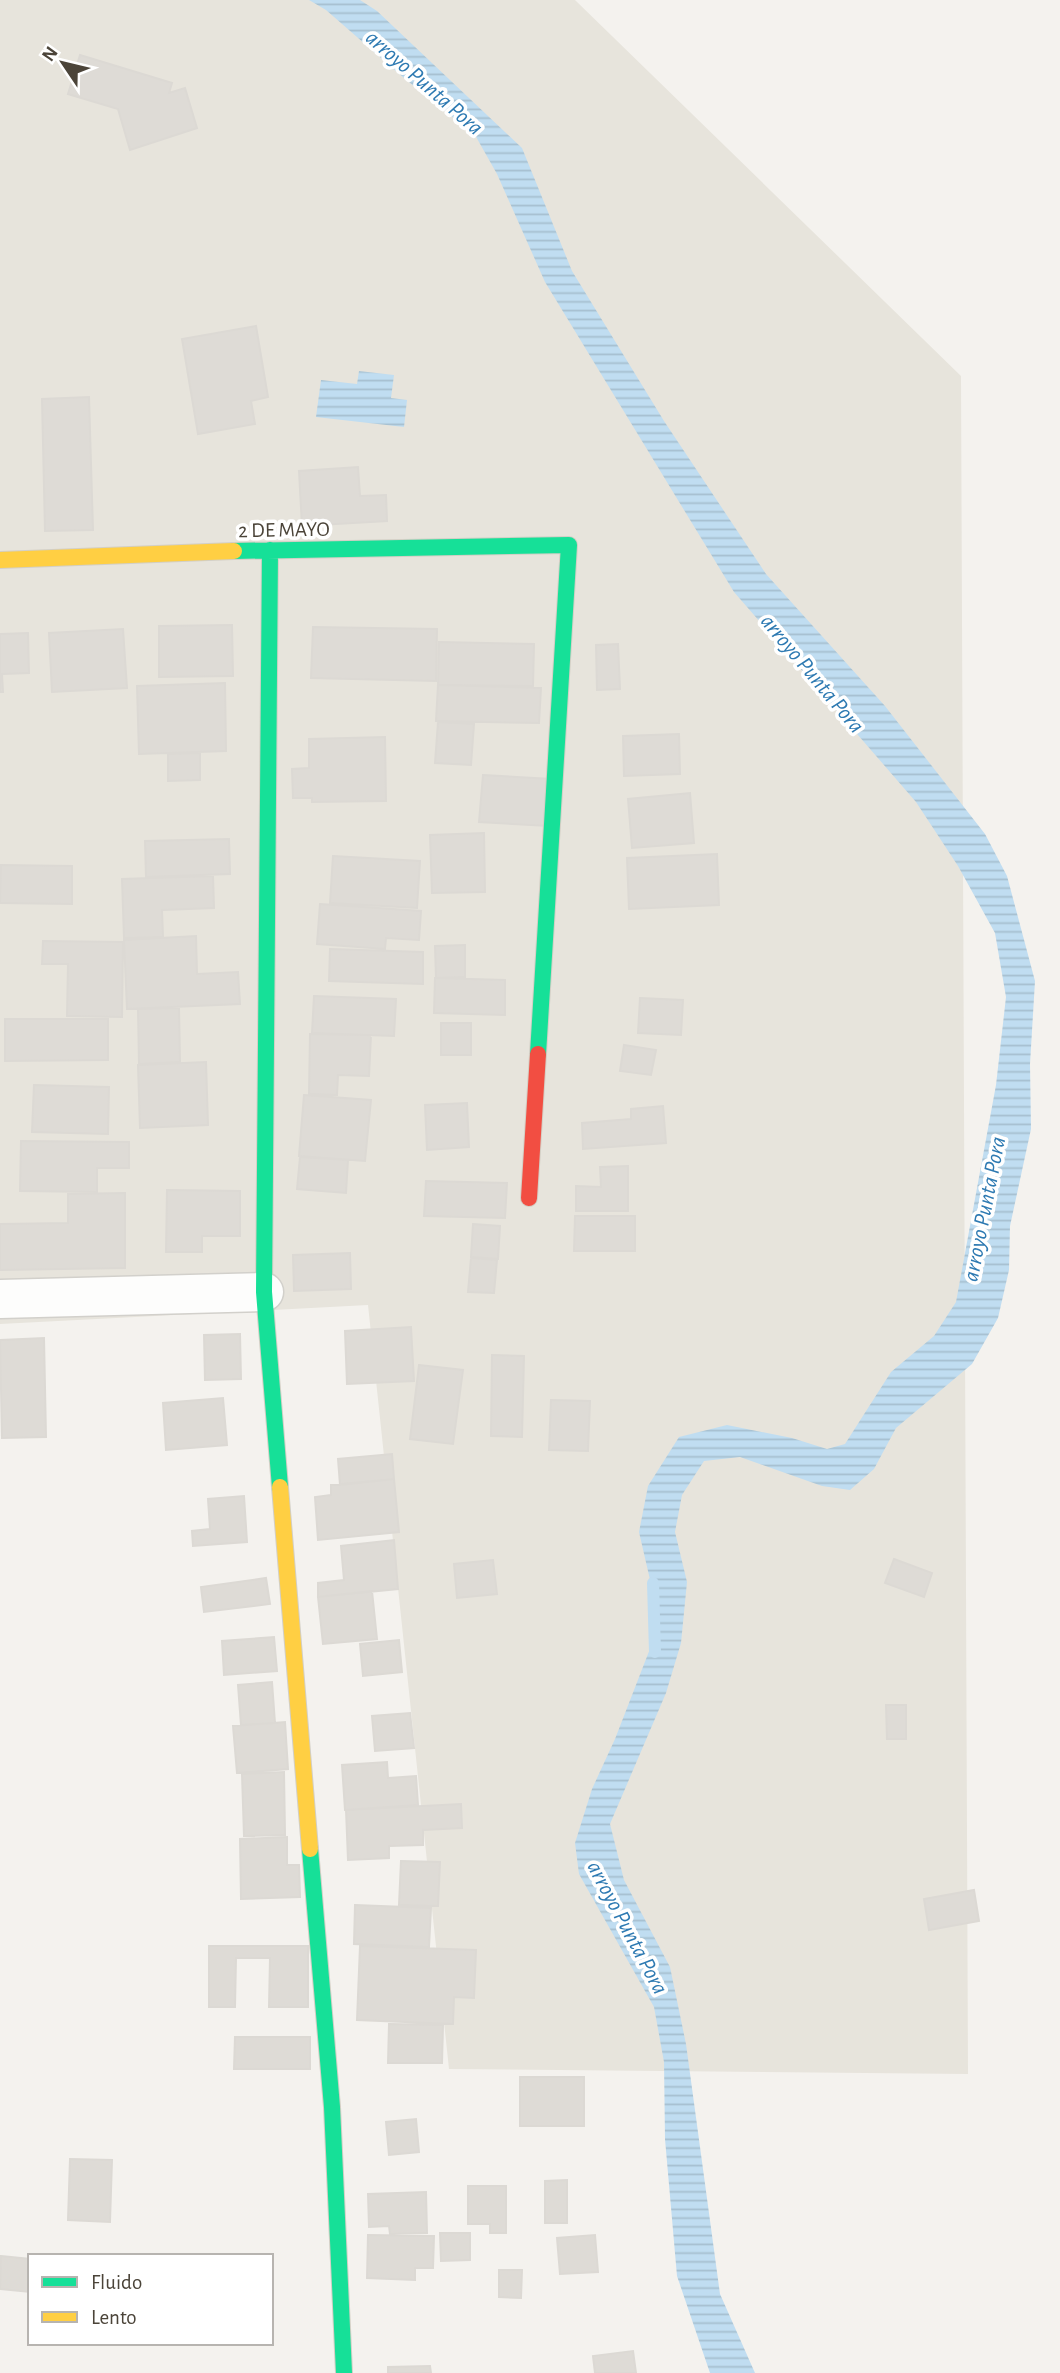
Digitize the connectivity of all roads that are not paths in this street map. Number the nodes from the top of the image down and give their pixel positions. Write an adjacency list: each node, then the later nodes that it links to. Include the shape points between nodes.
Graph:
1 (270, 550): 2 (street, 2 DE MAYO); 3 (street, 2 DE MAYO, via 569,545); 4 (street)
2 (0, 561)
3 (529, 1198)
4 (264, 1292): 5 (street); 6 (street, via 332,2107)
5 (0, 1299)
6 (344, 2373)

